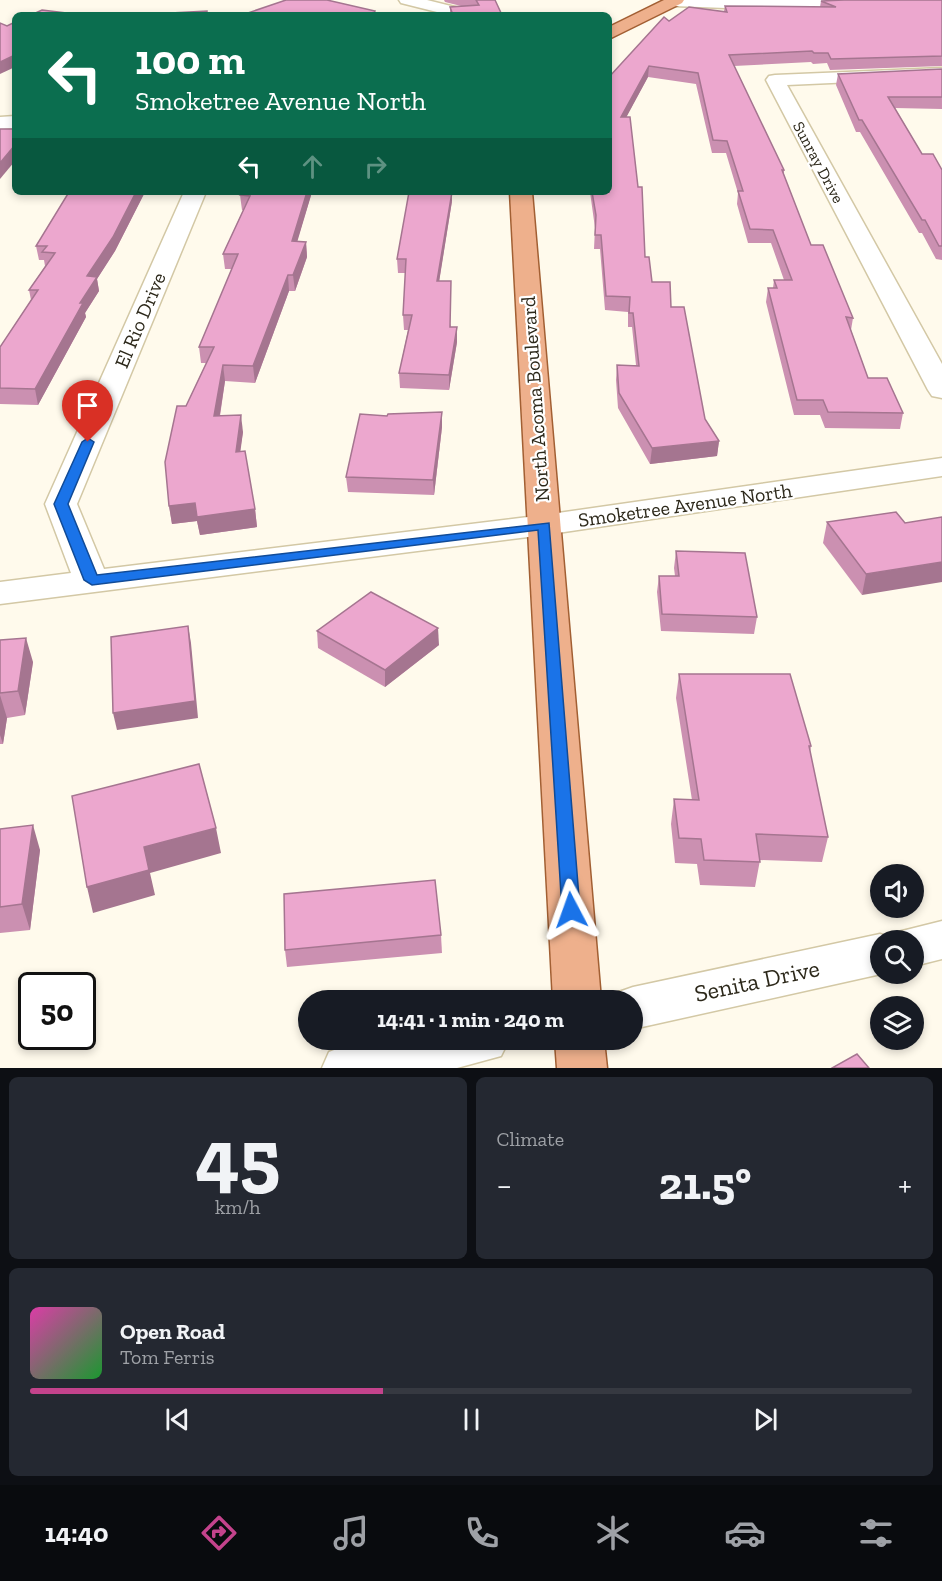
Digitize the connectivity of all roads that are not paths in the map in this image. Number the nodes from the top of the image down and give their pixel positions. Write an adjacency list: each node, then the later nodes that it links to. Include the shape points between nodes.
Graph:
1 (407, 0): 4 (street)
2 (930, 0): 3 (street, via 774,5)
3 (675, 1): 5 (main road)
4 (457, 12)
5 (612, 32)
6 (942, 73): 9 (street, Sunray Drive, via 775,80)
7 (194, 195): 12 (street, El Rio Drive, via 61,504)
8 (521, 195): 11 (main road, North Acoma Boulevard)
9 (942, 390)
10 (942, 467): 11 (street, Smoketree Avenue North)
11 (544, 525): 12 (street, Smoketree Avenue North); 17 (main road, North Acoma Boulevard)
12 (92, 580): 13 (street, Smoketree Avenue North)
13 (0, 593)
14 (942, 940): 15 (street)
15 (924, 944)
16 (870, 956): 18 (street, Senita Drive)
17 (576, 990)
18 (643, 1006)
19 (434, 1050): 21 (street)
20 (581, 1050): 22 (main road)
21 (346, 1068)
22 (582, 1068)

